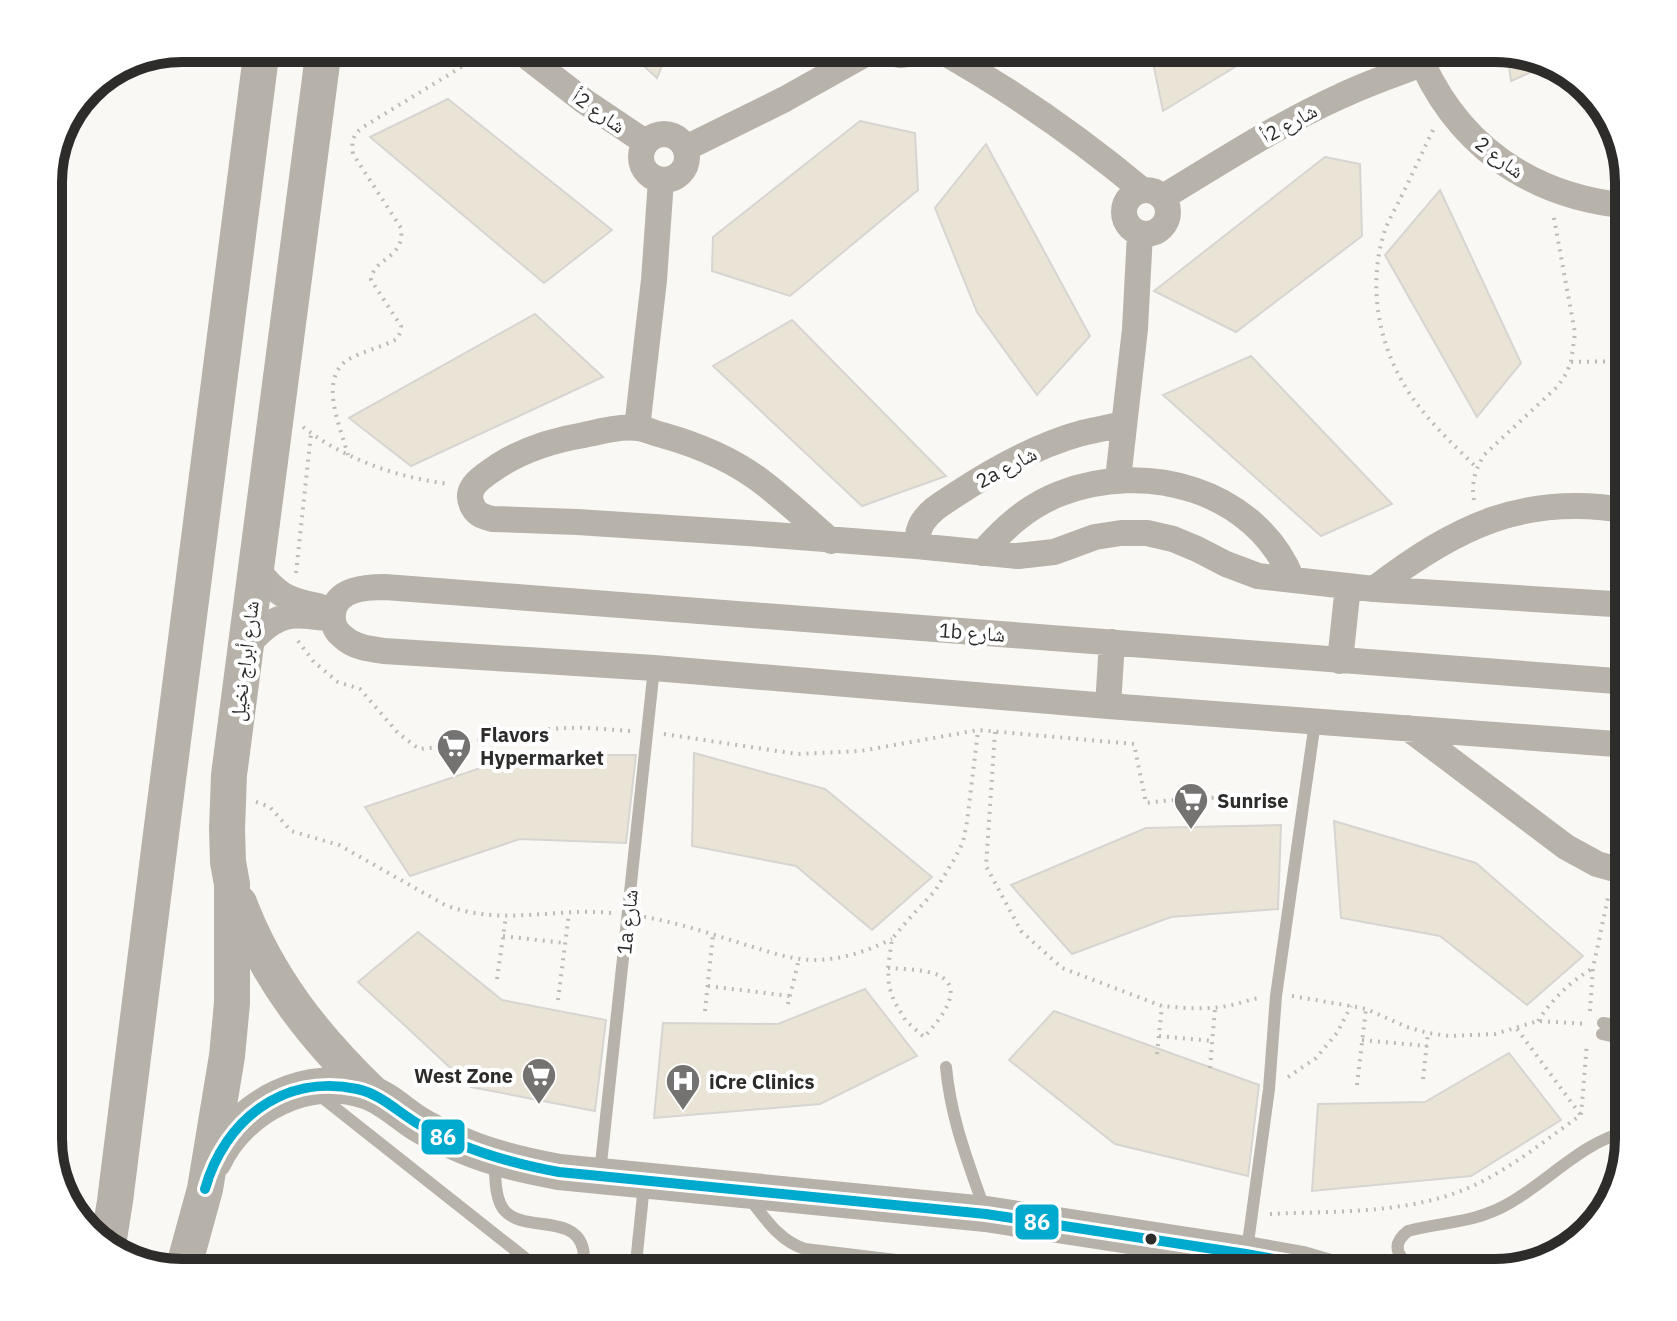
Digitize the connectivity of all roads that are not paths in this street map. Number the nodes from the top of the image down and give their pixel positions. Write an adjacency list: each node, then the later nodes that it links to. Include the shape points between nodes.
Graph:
1 (260, 62): 49 (street)
2 (322, 62): 20 (street, شارع أبراج نخيل)
3 (534, 62): 8 (street, شارع 2أ)
4 (851, 62): 9 (street)
5 (961, 62): 11 (street, via 1037,109)
6 (1408, 62): 11 (street, شارع 2أ)
7 (1422, 62): 12 (street, شارع 2, via 1445,105 1492,154 1548,187)
8 (645, 142): 9 (street, via 664,133 677,137); 10 (street, via 642,166)
9 (686, 148): 10 (street, via 685,168 675,178)
10 (661, 180): 14 (street)
11 (1152, 193): 13 (street, via 1168,205 1168,215 1158,231 1140,233)
12 (1615, 204)
13 (1124, 424): 15 (street); 18 (street, 2a شارع, via 1079,434 999,468 937,507 922,523)
14 (637, 428): 17 (street, via 724,458 764,483); 17 (street, via 570,437 506,461 472,487 471,504 493,519)
15 (1118, 479): 19 (street, via 1056,494 1003,529); 21 (street, via 1163,482 1217,499 1260,529)
16 (1615, 509): 22 (street, via 1552,505 1515,512 1479,524)
17 (831, 541): 18 (street)
18 (916, 546): 19 (street)
19 (982, 553): 21 (street, via 1036,555 1095,537 1147,533 1173,539 1241,571)
20 (256, 568): 24 (street); 27 (street, شارع أبراج نخيل)
21 (1292, 579): 22 (street)
22 (1361, 588): 23 (street); 28 (street)
23 (1615, 604)
24 (299, 608): 25 (street); 27 (street, via 257,633)
25 (333, 614): 26 (street, 1b شارع, via 346,594 385,587); 29 (street, via 342,636 367,649)
26 (1112, 642): 28 (street, 1b شارع); 31 (street)
27 (246, 647): 36 (street, شارع أبراج نخيل, via 229,775)
28 (1340, 661): 30 (street, 1b شارع)
29 (654, 668): 31 (street); 44 (lane, 1a شارع)
30 (1615, 681)
31 (1108, 706): 32 (street)
32 (1315, 722): 33 (street); 50 (lane)
33 (1408, 728): 34 (street); 35 (street, via 1566,847)
34 (1615, 744)
35 (1615, 869)
36 (232, 884): 41 (street, via 265,961 288,998); 46 (street, شارع أبراج نخيل, via 232,1003)
37 (1615, 1028): 38 (lane, via 1603,1029)
38 (1615, 1034)
39 (946, 1067): 48 (lane, via 956,1128)
40 (310, 1088): 41 (street); 46 (street, via 273,1100 242,1122 218,1153); 52 (lane)
41 (372, 1093): 43 (street, via 418,1124)
42 (1615, 1134): 57 (lane, via 1494,1211 1408,1231 1398,1244)
43 (494, 1157): 44 (street); 53 (lane, via 504,1210 512,1217 569,1230 582,1245)
44 (599, 1176): 45 (street)
45 (644, 1180): 47 (street); 54 (lane)
46 (205, 1189): 51 (street, شارع أبراج نخيل)
47 (742, 1190): 48 (street); 55 (lane, via 780,1236 796,1246)
48 (986, 1214): 50 (street)
49 (110, 1234)
50 (1246, 1254): 56 (street)
51 (186, 1259)
52 (526, 1259)
53 (583, 1259)
54 (636, 1259)
55 (888, 1259)
56 (1274, 1259)
57 (1401, 1259)

